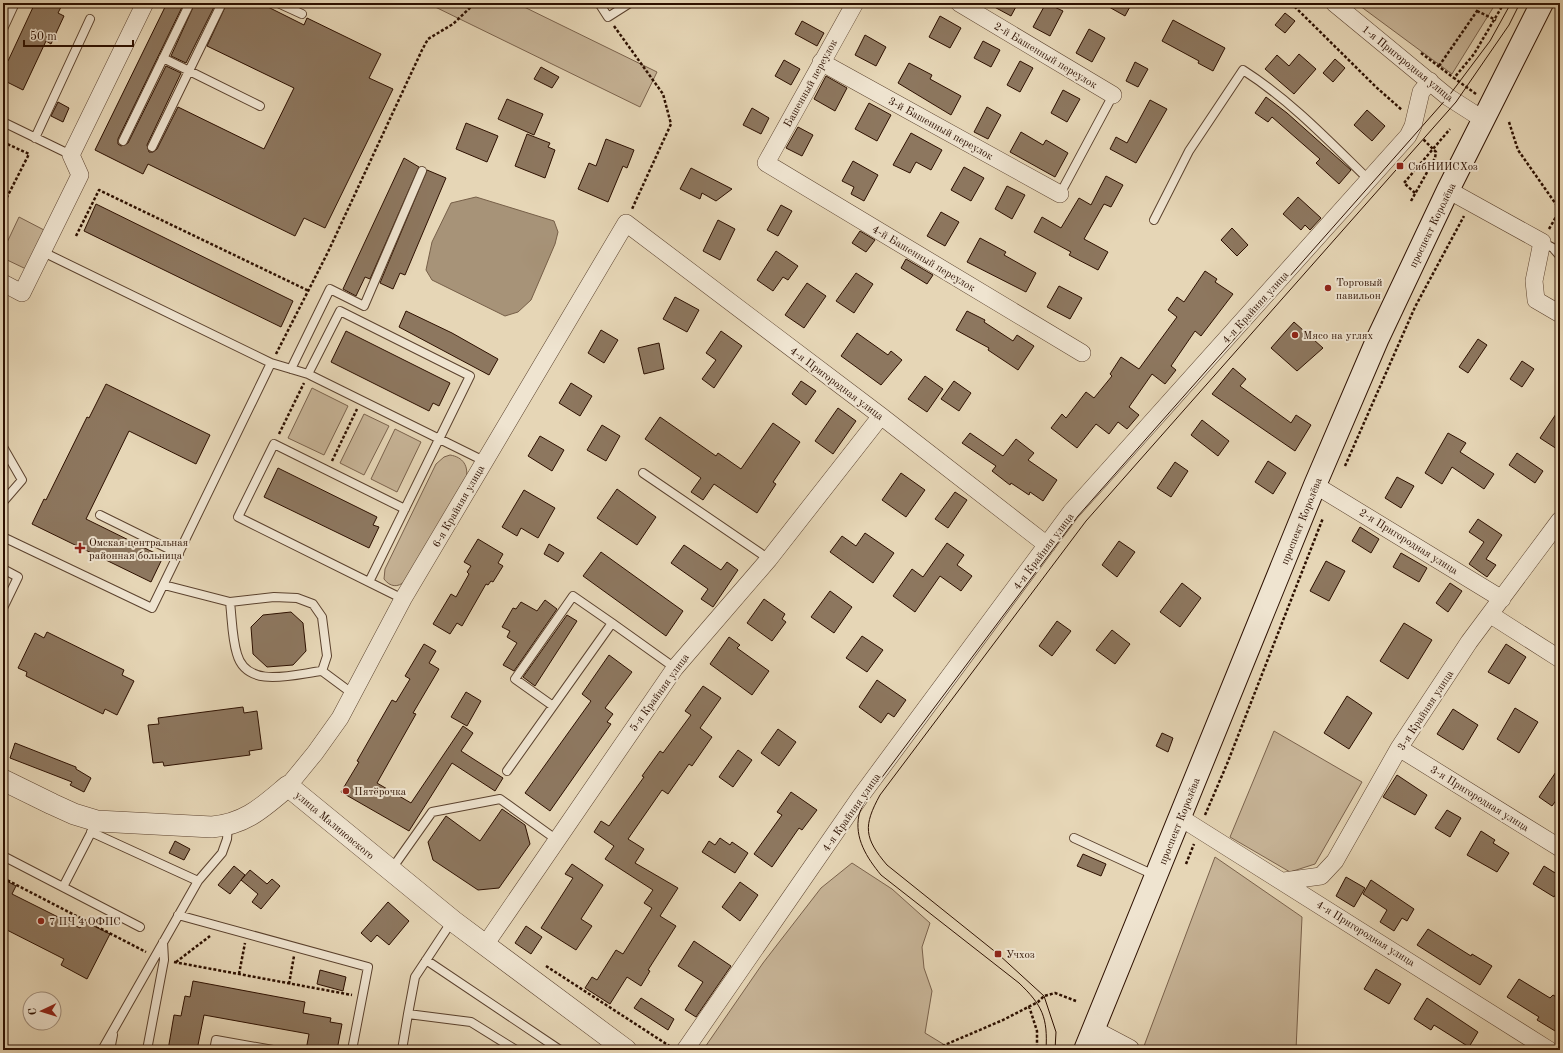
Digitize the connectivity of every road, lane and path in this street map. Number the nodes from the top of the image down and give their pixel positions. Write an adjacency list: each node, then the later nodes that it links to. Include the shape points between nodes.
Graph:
1 (15, 3): 21 (lane)
2 (145, 3): 39 (street)
3 (190, 3): 22 (lane)
4 (222, 3): 24 (lane)
5 (278, 3): 17 (lane)
6 (475, 3): 57 (path, via 453,24 428,40 422,50)
7 (599, 3): 18 (lane)
8 (630, 3): 18 (lane)
9 (855, 3): 23 (street, Башенный переулок)
10 (959, 3): 27 (street, 2-й Башенный переулок)
11 (1291, 3): 32 (path, via 1376,88 1406,113)
12 (1334, 3): 25 (street, 1-я Пригородная улица)
13 (1480, 3): 16 (path)
14 (1504, 3): 20 (path)
15 (1542, 3): 29 (main road, проспект Королёва)
16 (1477, 11): 20 (path); 25 (path)
17 (302, 14)
18 (608, 17): 51 (path, via 663,94 671,124)
19 (90, 19): 34 (lane)
20 (1496, 20): 26 (path, via 1474,54 1454,78)
21 (3, 29)
22 (163, 58): 24 (lane); 35 (lane)
23 (821, 62): 40 (street, Башенный переулок); 45 (street, 3-й Башенный переулок)
24 (189, 71): 28 (lane); 37 (lane)
25 (1430, 81): 29 (street, 1-я Пригородная улица, via 1448,97); 32 (street, 4-я Крайняя улица, via 1421,92)
26 (1476, 94)
27 (1113, 95): 45 (lane)
28 (260, 106)
29 (1484, 120): 43 (main road, проспект Королёва)
30 (3, 122): 34 (lane)
31 (1510, 122): 49 (path, via 1513,138 1521,154)
32 (1414, 124): 38 (path, via 1425,144); 42 (street, 4-я Крайняя улица, via 1408,136)
33 (1450, 129): 38 (path)
34 (36, 138): 39 (lane)
35 (123, 141)
36 (3, 142): 47 (path, via 29,154)
37 (152, 147)
38 (1433, 149): 44 (path, via 1436,152 1435,158); 44 (path, via 1404,183)
39 (71, 155): 54 (street, via 80,175)
40 (766, 163): 59 (street, 4-й Башенный переулок)
41 (422, 171): 61 (lane, via 364,306 330,289)
42 (1369, 180): 50 (lane, via 1306,118 1278,94 1243,70 1189,151); 77 (street, 4-я Крайняя улица, via 1071,512)
43 (1448, 190): 48 (street); 71 (main road, проспект Королёва, via 1378,338)
44 (1416, 193): 46 (path)
45 (1060, 194)
46 (1411, 202)
47 (3, 205)
48 (1471, 205): 53 (street); 71 (path, via 1415,307)
49 (1560, 210): 53 (path)
50 (1154, 220)
51 (626, 223): 64 (street, 4-я Пригородная улица); 68 (street, 6-я Крайняя улица)
52 (76, 236): 57 (path, via 99,190)
53 (1542, 242): 55 (lane, via 1553,248); 58 (street, via 1534,281 1536,300)
54 (43, 252): 56 (street, via 22,293); 60 (lane)
55 (1560, 256)
56 (3, 283)
57 (309, 291): 60 (path)
58 (1560, 314)
59 (1082, 353)
60 (271, 363): 61 (lane); 78 (lane)
61 (291, 369): 62 (lane)
62 (308, 374): 63 (lane); 65 (lane, via 340,311 470,376); 66 (path)
63 (362, 400): 65 (lane); 69 (path)
64 (881, 416): 77 (street, 4-я Пригородная улица); 79 (street, 5-я Крайняя улица)
65 (440, 439): 68 (lane); 73 (lane)
66 (274, 444): 69 (lane); 81 (lane, via 238,518)
67 (3, 447): 72 (lane, via 22,480)
68 (484, 461): 83 (street, 6-я Крайняя улица)
69 (328, 470): 73 (lane)
70 (643, 473): 79 (lane)
71 (1324, 489): 84 (street, 2-я Пригородная улица); 98 (main road, проспект Королёва); 98 (path, via 1227,764)
72 (3, 502)
73 (405, 509): 81 (lane)
74 (100, 515): 78 (lane)
75 (1560, 520): 84 (street, 3-я Крайняя улица)
76 (3, 537): 82 (lane, via 152,608)
77 (1047, 545): 144 (street, 4-я Крайняя улица, via 860,797)
78 (179, 554): 82 (lane)
79 (769, 559): 90 (street, 5-я Крайняя улица)
80 (3, 569): 86 (lane, via 18,577)
81 (369, 582): 83 (lane)
82 (164, 585): 85 (lane)
83 (403, 599): 92 (street, 6-я Крайняя улица)
84 (1502, 599): 87 (street, 3-я Крайняя улица)
85 (230, 602): 91 (lane, via 237,654 243,668 255,675 268,677); 91 (lane, via 274,597 297,598 313,604 322,617 327,656)
86 (3, 608)
87 (1491, 614): 89 (street); 94 (street, 3-я Крайняя улица, via 1469,642)
88 (612, 623): 90 (lane); 93 (lane); 93 (lane, via 573,596 515,679)
89 (1560, 659)
90 (675, 668): 102 (street, 5-я Крайняя улица)
91 (322, 670): 92 (lane)
92 (353, 694): 97 (street, 6-я Крайняя улица, via 340,718)
93 (552, 706): 95 (lane)
94 (1399, 748): 103 (street, 3-я Пригородная улица); 110 (street, 3-я Крайняя улица, via 1335,861 1321,876)
95 (507, 771)
96 (3, 780): 99 (street, улица Малиновского)
97 (288, 786): 100 (street, улица Малиновского, via 245,820); 106 (street, улица Малиновского)
98 (1190, 823): 105 (path); 107 (main road, проспект Королёва); 110 (street, 4-я Пригородная улица)
99 (94, 826): 100 (street, улица Малиновского); 109 (lane); 111 (lane)
100 (228, 826): 109 (lane, via 222,853)
101 (1074, 838): 107 (lane)
102 (556, 840): 106 (lane, via 500,799 432,812); 118 (street, 5-я Крайняя улица)
103 (1560, 848)
104 (3, 856): 111 (lane)
105 (1186, 864)
106 (390, 871): 113 (street, улица Малиновского)
107 (1157, 876): 132 (main road, проспект Королёва)
108 (3, 878): 120 (path)
109 (198, 881): 112 (lane)
110 (1284, 881): 148 (street, 4-я Пригородная улица)
111 (63, 887): 114 (lane)
112 (178, 915): 115 (lane); 117 (lane)
113 (453, 920): 118 (street, улица Малиновского); 122 (lane)
114 (140, 927)
115 (221, 927): 116 (lane); 124 (path)
116 (247, 934): 119 (lane); 125 (path)
117 (163, 941): 120 (lane); 121 (lane)
118 (485, 945): 142 (street, улица Малиновского)
119 (295, 947): 126 (path); 127 (lane, via 368,967)
120 (155, 956): 131 (lane)
121 (164, 960): 124 (path); 135 (lane)
122 (426, 960): 130 (lane, via 414,977); 141 (lane)
123 (539, 962): 143 (path)
124 (176, 963): 125 (path)
125 (239, 974): 126 (path)
126 (289, 984): 127 (path)
127 (362, 997): 138 (lane)
128 (1076, 1001): 129 (path, via 1055,993 1044,996)
129 (1029, 1006): 145 (path); 146 (path, via 1038,1031)
130 (408, 1014): 139 (lane); 140 (lane, via 471,1022)
131 (115, 1027): 133 (lane); 134 (lane)
132 (1089, 1040): 147 (street)
133 (102, 1050)
134 (110, 1050)
135 (147, 1050)
136 (214, 1050): 137 (lane, via 216,1040)
137 (273, 1050)
138 (352, 1050)
139 (402, 1050)
140 (516, 1050)
141 (560, 1050)
142 (626, 1050)
143 (677, 1050)
144 (685, 1050)
145 (933, 1050)
146 (1037, 1050)
147 (1129, 1050)
148 (1549, 1050)

